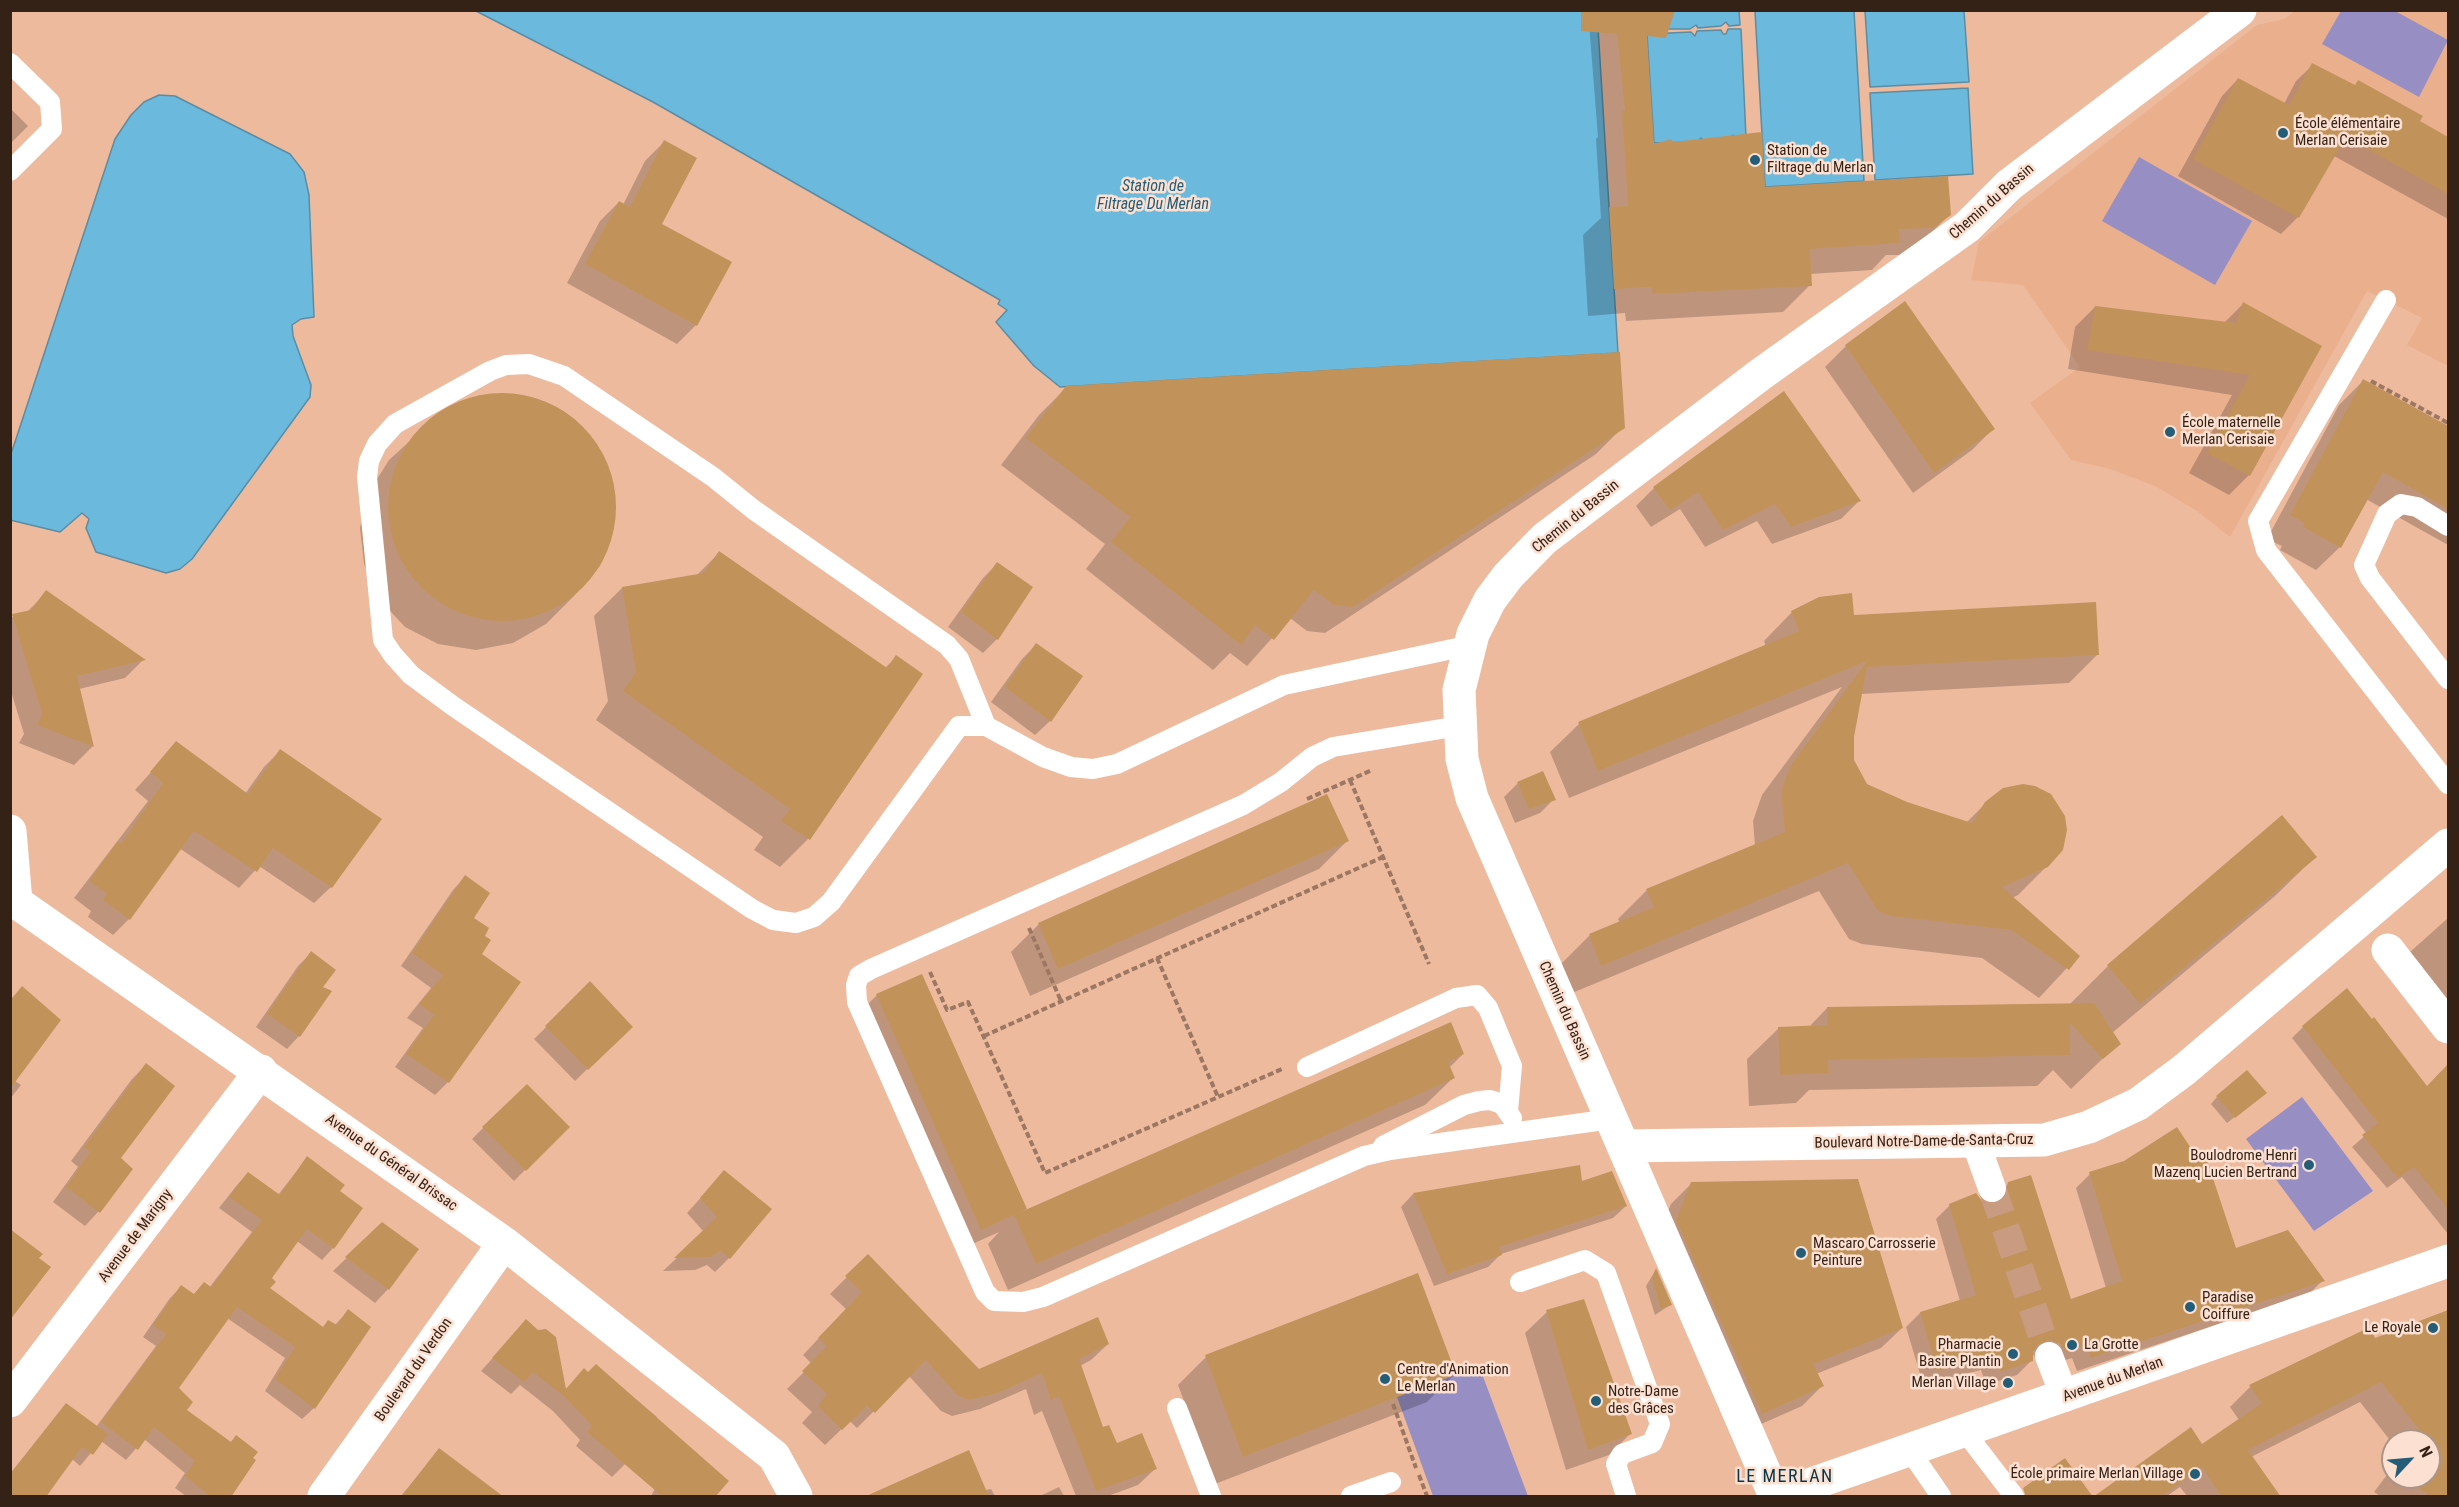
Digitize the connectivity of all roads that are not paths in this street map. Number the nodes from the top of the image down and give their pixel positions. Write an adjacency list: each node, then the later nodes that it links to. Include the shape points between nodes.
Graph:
1 (2240, 10): 6 (street, Chemin du Bassin, via 2009,185 1967,227 1761,374 1544,539 1490,600)
2 (10, 63): 3 (lane, via 50,102 52,129)
3 (10, 171)
4 (2386, 300): 10 (lane, via 2258,521 2266,550)
5 (2448, 526): 7 (lane, via 2417,507 2401,504 2387,514 2364,565)
6 (1471, 645): 8 (lane, via 1284,686 1117,764 1093,769 1043,757); 9 (street, Chemin du Bassin, via 1459,690)
7 (2448, 679)
8 (986, 726): 8 (lane, via 959,726 831,902 814,917 796,923 773,920 453,706 411,675 393,655 383,640 367,477 369,461 377,444 395,424 490,371 506,365 529,364 564,376 947,645 960,659)
9 (1460, 726): 20 (street, Chemin du Bassin, via 1462,759 1472,798); 22 (lane, via 1334,747 1312,757 1243,805 871,969 859,976 856,985 857,1002 985,1292 994,1301 1023,1302 1043,1297)
10 (2448, 784)
11 (10, 831): 13 (street, Avenue du Général Brissac)
12 (2446, 853): 21 (street, Boulevard Notre-Dame-de-Santa-Cruz, via 2138,1104 2089,1128 2044,1140)
13 (13, 905): 17 (street, Avenue du Général Brissac)
14 (2388, 950): 15 (street)
15 (2448, 1028)
16 (1307, 1067): 18 (lane, via 1456,998 1477,995 1488,1008 1512,1066)
17 (261, 1071): 24 (street, Avenue du Général Brissac); 29 (street, Avenue de Marigny)
18 (1508, 1111): 19 (lane); 22 (lane, via 1490,1100 1464,1105)
19 (1524, 1131): 20 (lane); 22 (lane)
20 (1617, 1133): 21 (street, Boulevard Notre-Dame-de-Santa-Cruz); 39 (street, Chemin du Bassin)
21 (1975, 1141): 23 (street)
22 (1364, 1156)
23 (1992, 1188)
24 (504, 1243): 34 (street, Boulevard du Verdon); 35 (street, Avenue du Général Brissac, via 774,1456)
25 (2448, 1261): 28 (street, Avenue du Merlan)
26 (1520, 1282): 38 (lane, via 1585,1260 1606,1273 1660,1424 1652,1443 1622,1454 1616,1464)
27 (2049, 1356): 28 (street)
28 (2065, 1398): 31 (street, Avenue du Merlan)
29 (10, 1401)
30 (1177, 1408): 36 (lane)
31 (1965, 1432): 32 (street, Avenue du Merlan); 41 (lane)
32 (1910, 1451): 39 (street, Avenue du Merlan); 40 (lane)
33 (1391, 1482): 37 (lane)
34 (324, 1497)
35 (796, 1497)
36 (1211, 1497)
37 (1351, 1497)
38 (1626, 1497)
39 (1776, 1497)
40 (1941, 1497)
41 (2014, 1497)

